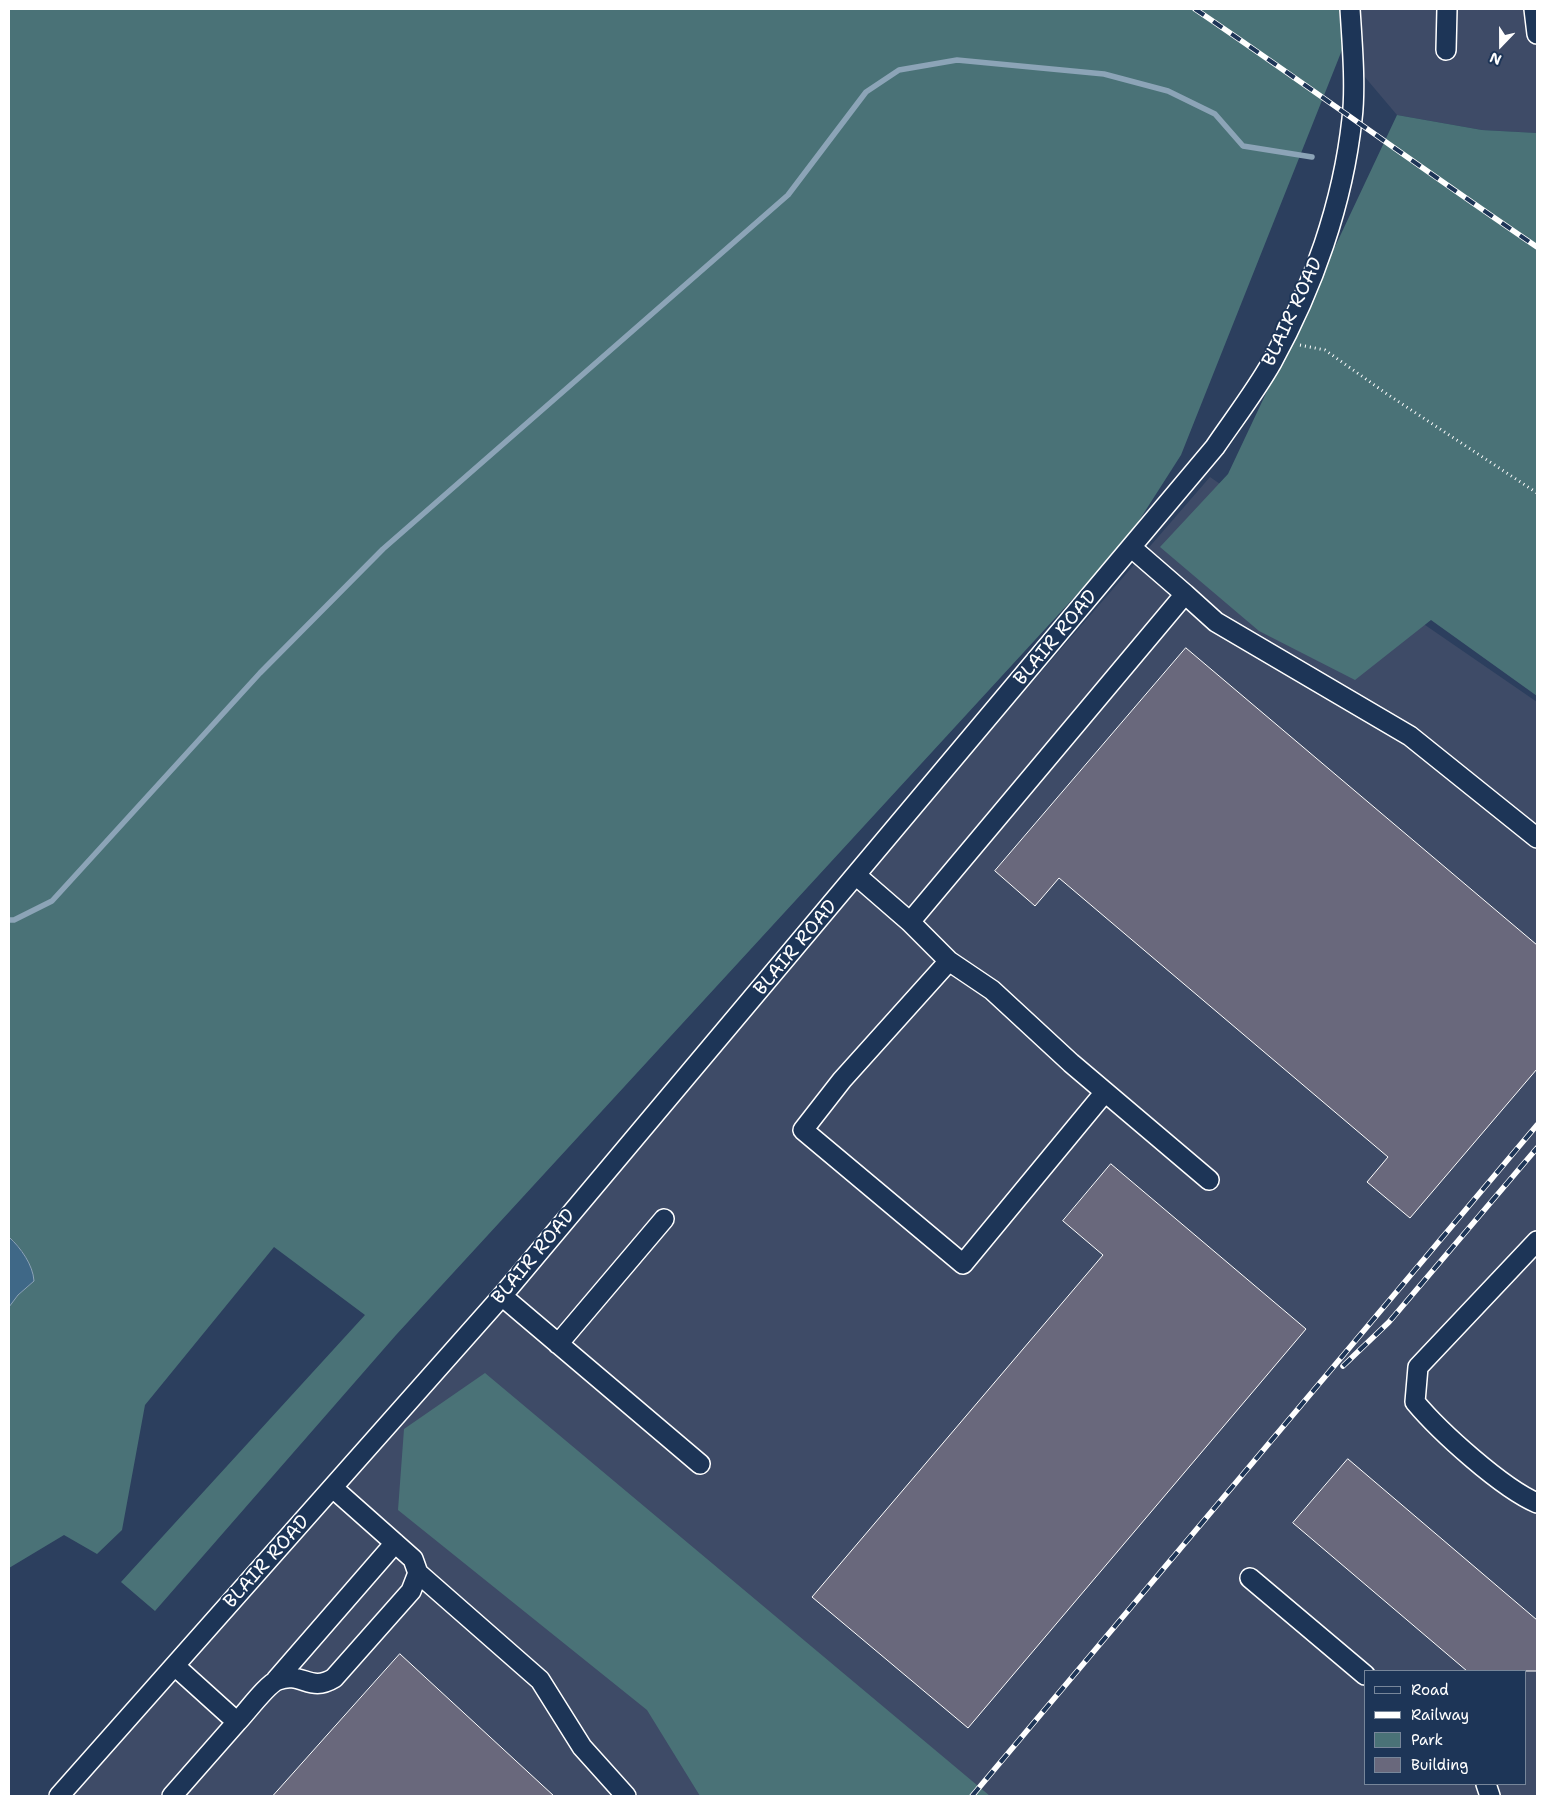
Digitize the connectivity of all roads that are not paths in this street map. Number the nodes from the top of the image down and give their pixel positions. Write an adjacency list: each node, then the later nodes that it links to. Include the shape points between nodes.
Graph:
1 (1350, 9): 6 (street, BLAIR ROAD, via 1352,117 1344,172 1313,272 1272,362 1215,447)
2 (1447, 9): 5 (street)
3 (1534, 9): 4 (street)
4 (1537, 34)
5 (1446, 50)
6 (1132, 548): 7 (street); 9 (street, BLAIR ROAD)
7 (1185, 594): 8 (street, via 1216,622 1410,736); 10 (street)
8 (1537, 838)
9 (857, 876): 10 (street); 16 (street, BLAIR ROAD)
10 (910, 922): 11 (street)
11 (949, 961): 12 (street, via 992,990); 12 (street, via 842,1080 803,1130 963,1264)
12 (1105, 1092): 13 (street)
13 (1209, 1180)
14 (664, 1219): 17 (street)
15 (1537, 1241): 20 (street, via 1418,1368 1415,1402 1431,1421 1519,1495)
16 (502, 1296): 17 (street); 19 (street, BLAIR ROAD)
17 (558, 1344): 18 (street)
18 (700, 1464)
19 (333, 1488): 21 (street); 24 (street, BLAIR ROAD)
20 (1537, 1503)
21 (395, 1543): 22 (street, via 413,1559); 26 (street)
22 (418, 1573): 26 (street, via 411,1591 334,1678 324,1684 289,1677); 30 (street, via 540,1680 582,1748)
23 (1250, 1578): 25 (street)
24 (175, 1666): 27 (street); 28 (street, BLAIR ROAD)
25 (1364, 1674)
26 (276, 1680): 27 (street)
27 (237, 1722): 29 (street)
28 (59, 1796)
29 (172, 1796)
30 (626, 1796)

